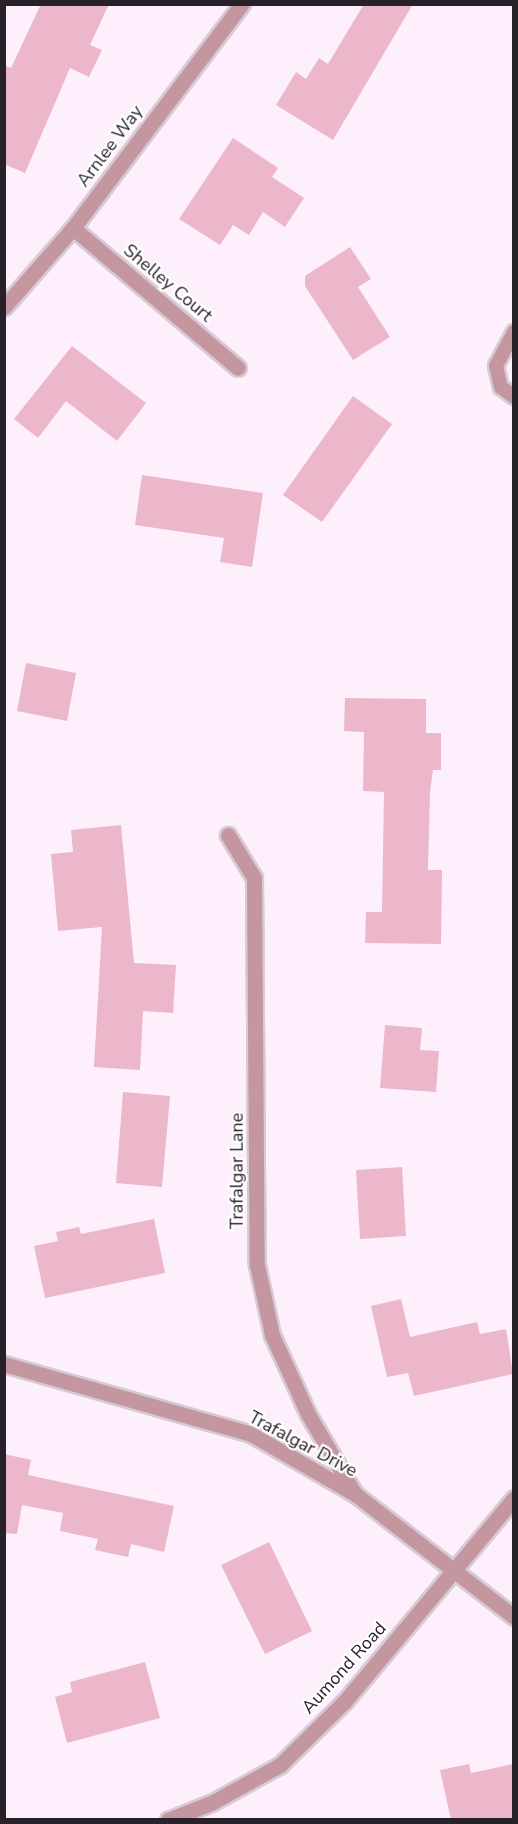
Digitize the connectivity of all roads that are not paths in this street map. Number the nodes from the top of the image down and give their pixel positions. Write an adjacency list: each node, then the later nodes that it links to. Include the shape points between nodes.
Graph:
1 (242, 4): 2 (street, Arnlee Way)
2 (73, 228): 3 (street, Arnlee Way); 5 (street, Shelley Court)
3 (4, 307)
4 (513, 332): 6 (lane, via 496,366 501,387)
5 (238, 368)
6 (513, 398)
7 (228, 835): 9 (street, Trafalgar Lane, via 254,878 257,1265 272,1335 308,1414)
8 (4, 1364): 9 (street, Trafalgar Drive, via 251,1434)
9 (355, 1494): 11 (street, Trafalgar Drive)
10 (513, 1498): 11 (street, Aumond Road)
11 (456, 1568): 12 (street, Trafalgar Drive); 13 (street, Aumond Road, via 345,1701 280,1765 213,1802)
12 (513, 1617)
13 (168, 1820)

